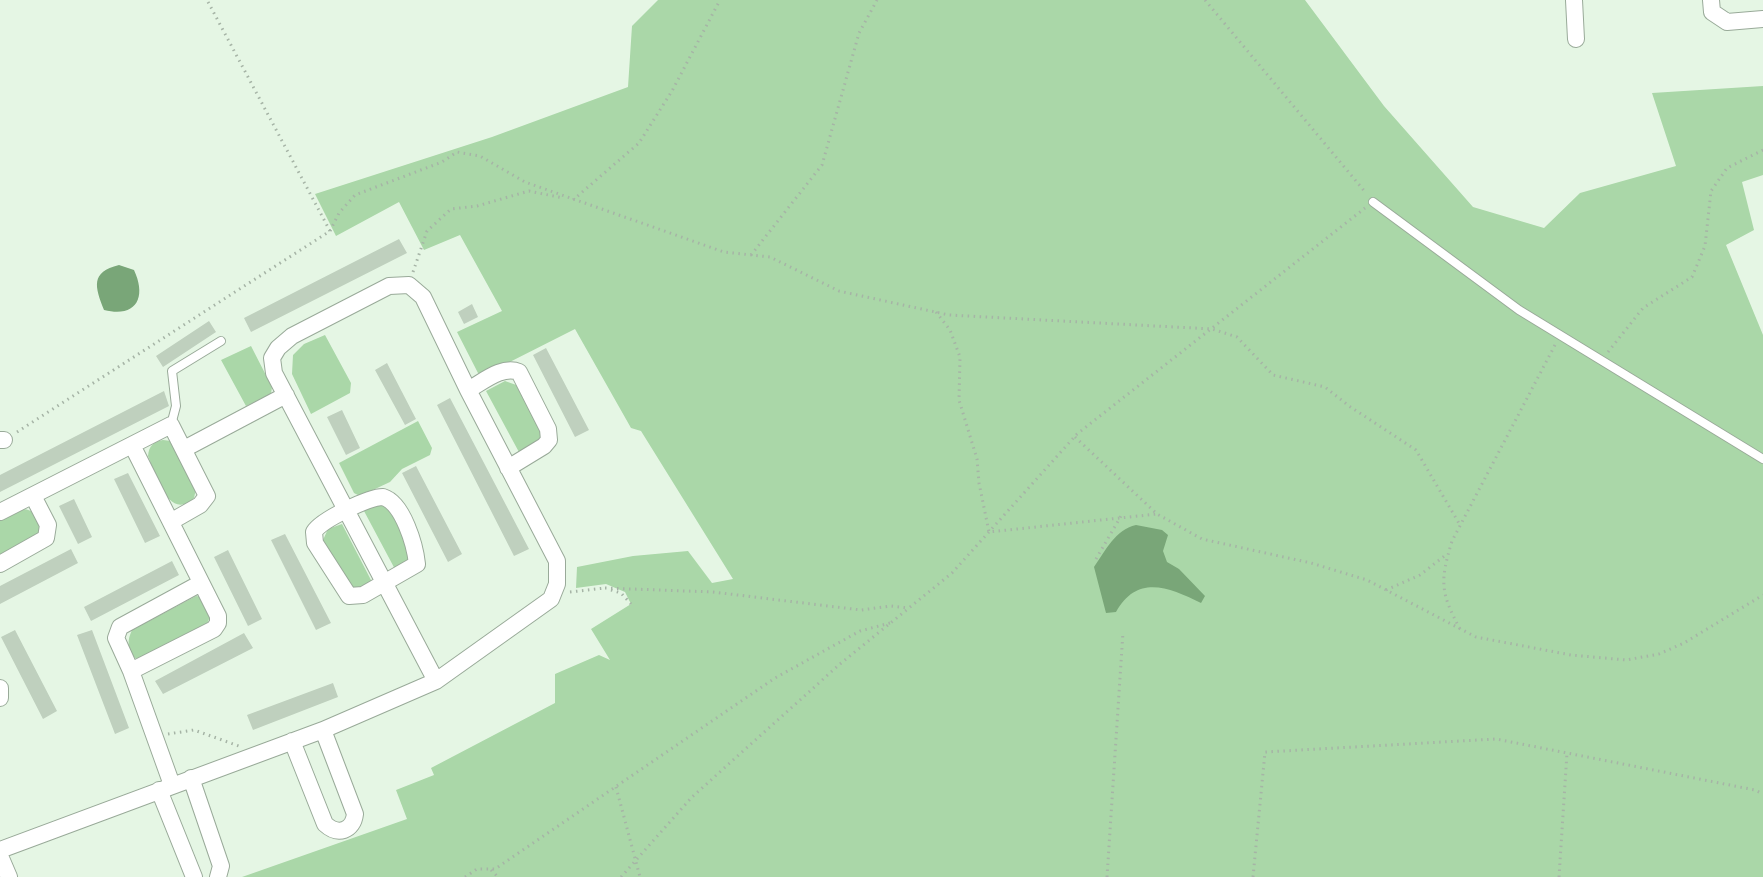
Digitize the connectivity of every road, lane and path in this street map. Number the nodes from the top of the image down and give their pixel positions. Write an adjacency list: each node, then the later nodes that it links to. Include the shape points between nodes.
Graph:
1 (207, 0): 12 (path)
2 (720, 0): 10 (path, via 672,91 639,143)
3 (878, 0): 13 (path, via 859,33 822,165)
4 (1205, 0): 11 (path)
5 (1574, 0): 8 (street)
6 (1711, 0): 7 (street, via 1712,12 1727,22)
7 (1763, 19)
8 (1576, 39)
9 (1763, 150): 19 (path, via 1727,168 1711,191 1705,246 1692,278 1643,308)
10 (573, 200): 12 (path, via 525,182 480,156 457,152 442,162 355,195); 13 (path, via 724,252); 14 (path, via 529,191 451,209 427,231)
11 (1373, 202): 16 (path); 17 (lane, via 1518,310)
12 (330, 231): 24 (path)
13 (751, 255): 15 (path, via 770,257 839,291)
14 (409, 285): 20 (street, via 423,297); 21 (street, via 389,286 292,336 278,348 272,358 274,374)
15 (936, 312): 16 (path); 36 (path, via 950,330 960,357 959,400 977,459)
16 (1212, 329): 23 (path); 35 (path, via 1237,337 1273,375 1325,387 1416,450)
17 (1560, 335): 19 (lane); 35 (path)
18 (221, 341): 22 (lane, via 172,371 176,406)
19 (1602, 361): 27 (lane)
20 (468, 390): 28 (street); 28 (street, via 501,371 519,372 548,429 549,440)
21 (286, 395): 26 (street); 30 (street)
22 (171, 425): 25 (street); 26 (street)
23 (1075, 437): 32 (path); 36 (path)
24 (2, 440)
25 (132, 445): 29 (street); 34 (street)
26 (184, 449): 34 (street, via 207,496 200,505)
27 (1763, 459)
28 (508, 468): 44 (street, via 557,561)
29 (33, 496): 31 (street); 39 (street, via 48,525 46,538)
30 (347, 510): 40 (street); 40 (street, via 316,528 315,543 349,596 363,595); 40 (street, via 378,497 387,498 396,506 416,546 417,564)
31 (0, 512)
32 (1157, 514): 33 (path); 43 (path, via 1202,539 1311,563 1367,580)
33 (1121, 516): 36 (path); 38 (path)
34 (172, 521): 41 (street)
35 (1460, 525): 37 (path)
36 (989, 532): 47 (path, via 952,573)
37 (1448, 553): 43 (path, via 1420,575); 49 (path, via 1442,576 1448,605)
38 (1096, 559)
39 (0, 564)
40 (385, 582): 52 (street)
41 (201, 583): 51 (street, via 120,627 116,638); 51 (street, via 218,616 214,629)
42 (605, 588): 44 (path); 46 (path, via 621,593); 47 (path, via 713,592 861,610)
43 (1385, 590): 49 (path)
44 (554, 593): 52 (street)
45 (1763, 596): 49 (path, via 1659,654 1626,660 1571,655 1476,637)
46 (631, 604)
47 (909, 608): 48 (path)
48 (892, 622): 62 (path, via 860,631 776,678); 66 (path, via 692,797)
49 (1461, 629)
50 (1123, 632): 75 (path)
51 (131, 671): 56 (street)
52 (436, 681): 55 (street)
53 (0, 688): 54 (street)
54 (0, 698)
55 (323, 730): 57 (street); 57 (street, via 355,814 344,830 334,831 325,824)
56 (155, 738): 58 (path, via 194,730); 61 (street)
57 (292, 741): 60 (street)
58 (240, 747)
59 (1567, 753): 63 (path); 76 (path, via 1496,739 1265,752); 77 (path)
60 (191, 778): 61 (street); 70 (street, via 221,866)
61 (166, 787): 64 (street); 69 (street)
62 (616, 787): 66 (path); 67 (path)
63 (1763, 794)
64 (0, 850)
65 (0, 856): 68 (street)
66 (637, 858): 73 (path); 74 (path)
67 (490, 869): 71 (path, via 477,868); 72 (path)
68 (9, 877)
69 (194, 877)
70 (218, 877)
71 (465, 877)
72 (498, 877)
73 (621, 877)
74 (640, 877)
75 (1107, 877)
76 (1253, 877)
77 (1559, 877)

